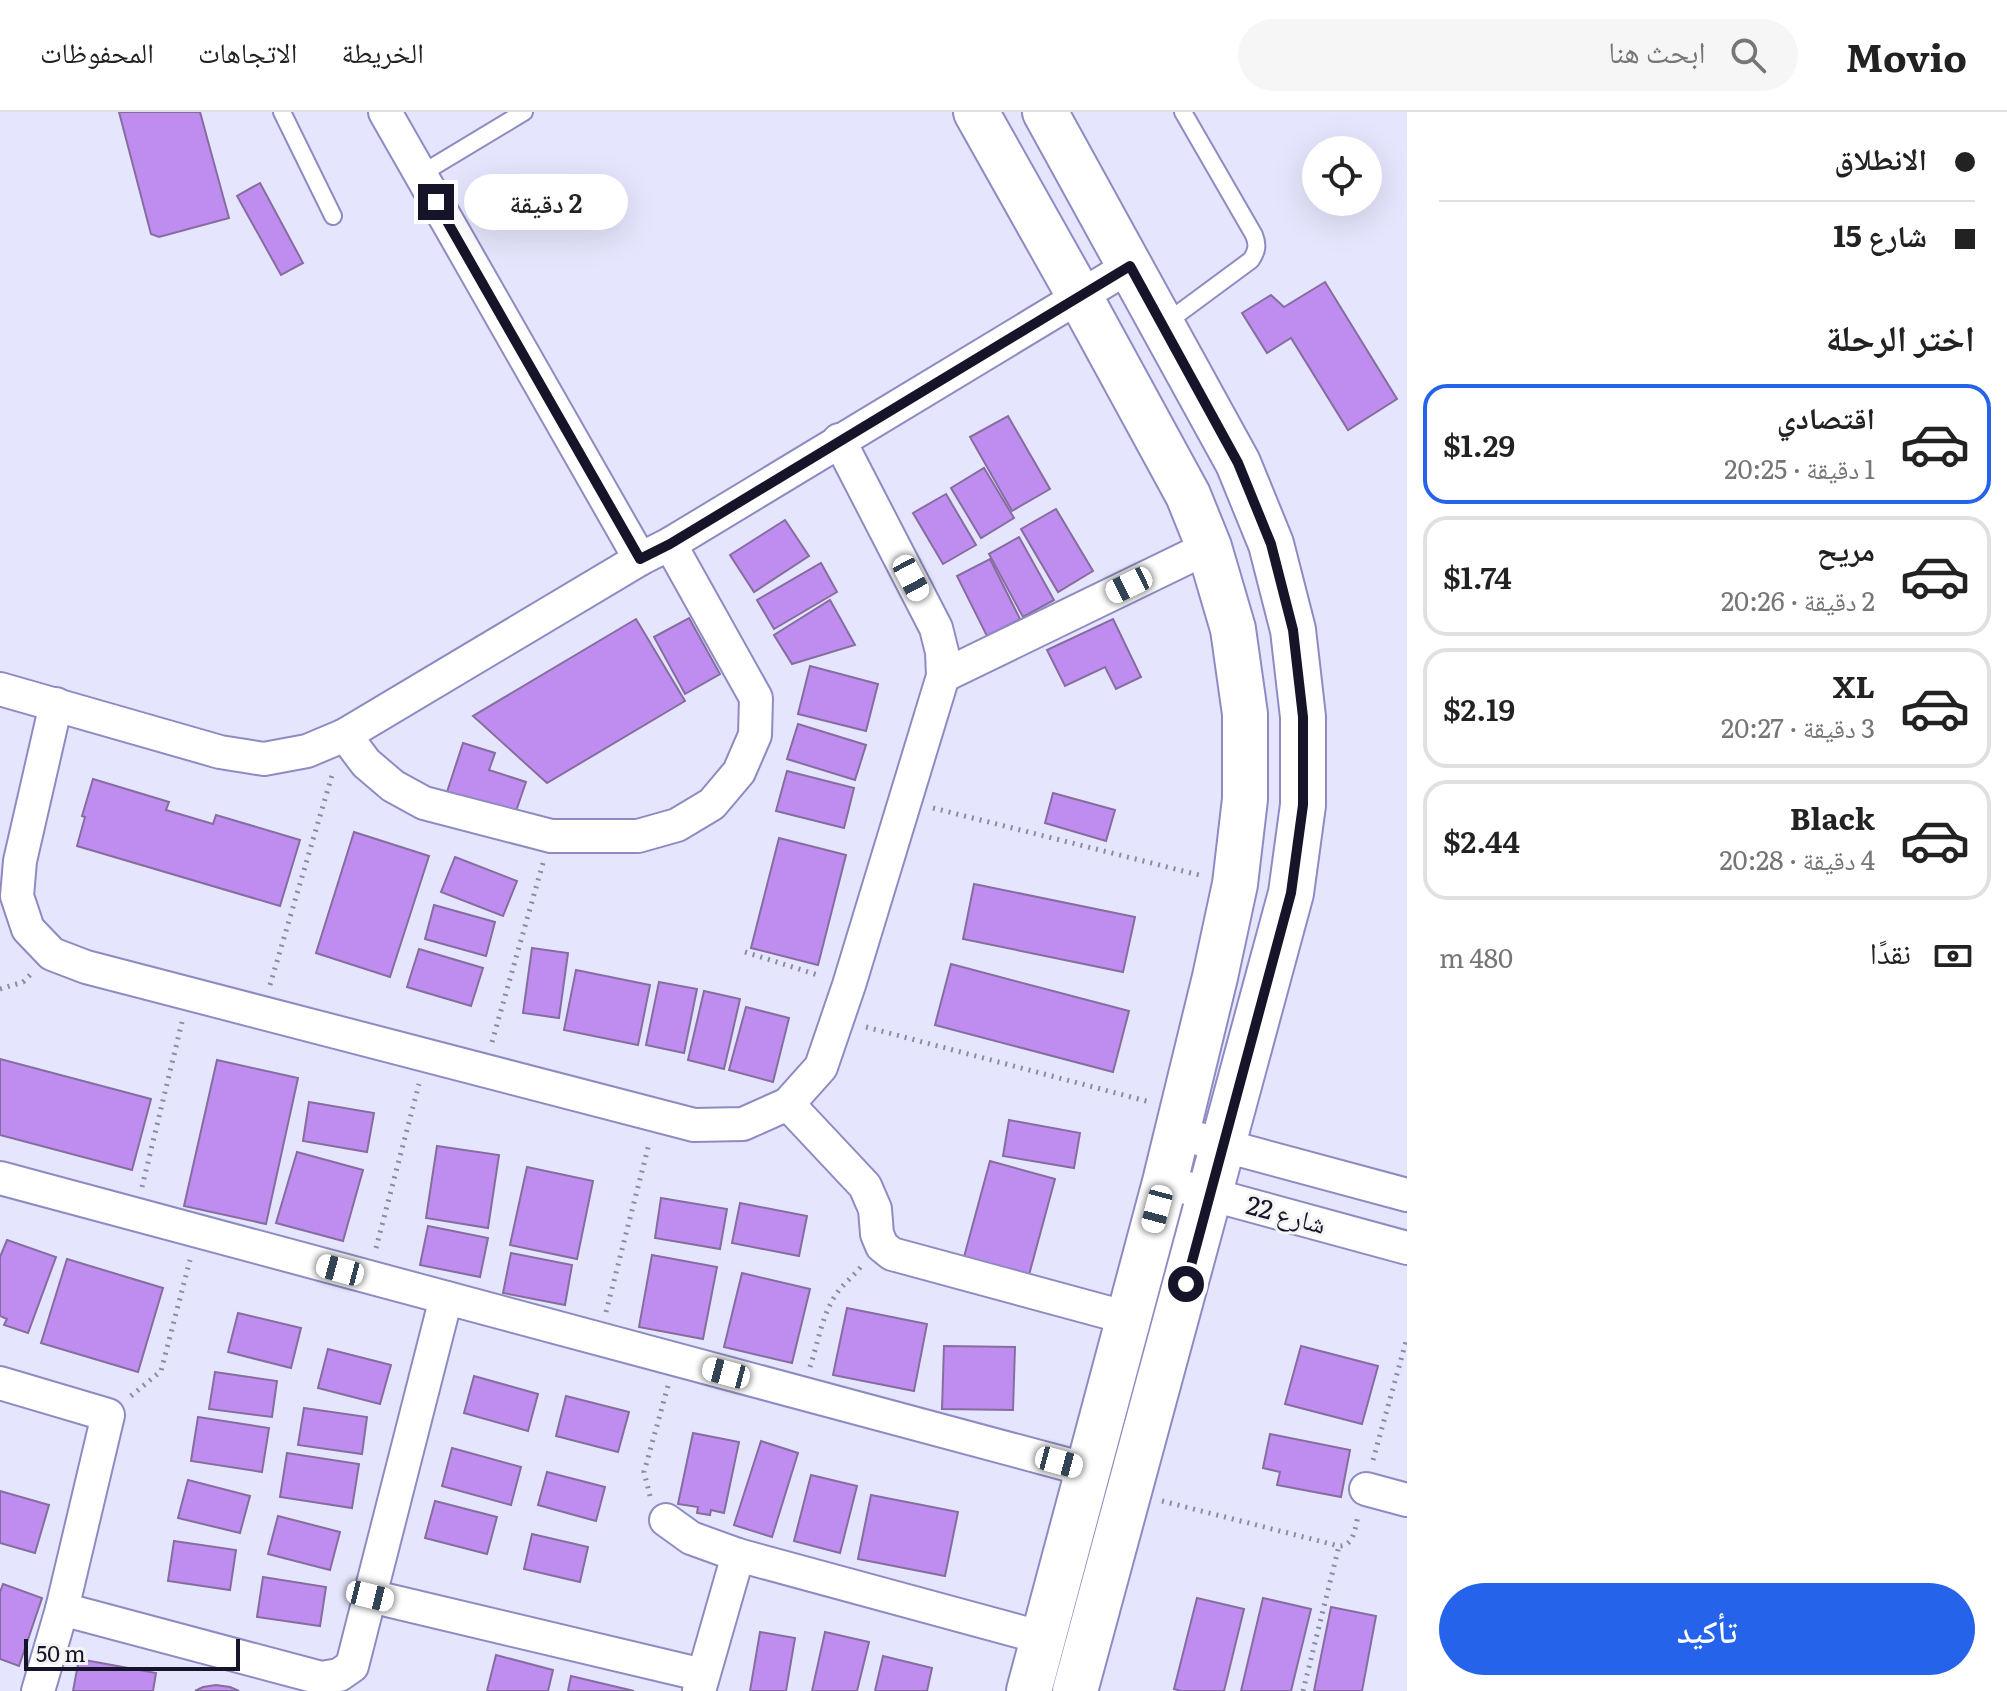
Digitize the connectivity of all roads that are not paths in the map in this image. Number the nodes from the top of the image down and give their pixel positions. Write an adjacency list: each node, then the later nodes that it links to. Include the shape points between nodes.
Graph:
1 (282, 112): 8 (lane)
2 (385, 112): 7 (street)
3 (524, 112): 7 (lane)
4 (976, 112): 10 (street)
5 (1045, 112): 9 (street)
6 (1183, 112): 11 (lane, via 1257,244 1251,260)
7 (421, 174): 15 (street)
8 (333, 216)
9 (1130, 266): 10 (street); 11 (street)
10 (1080, 297): 12 (street); 14 (street, via 1188,495)
11 (1162, 325): 22 (street, via 1238,463 1271,544 1293,630 1303,717 1303,805 1291,893)
12 (839, 440): 13 (street); 16 (street, via 936,628)
13 (670, 544): 15 (street); 19 (street, via 756,698 755,735 739,772 712,804 677,825 638,836 551,836 424,803 366,763)
14 (1209, 547): 16 (street); 21 (street, via 1233,629 1245,714 1245,799 1235,884)
15 (640, 559): 19 (street)
16 (943, 676): 20 (street, via 821,1067)
17 (0, 689): 18 (street)
18 (56, 704): 19 (street, via 220,752 264,759 307,751); 20 (street, via 20,861 17,896 28,929 52,954 694,1125 743,1124)
19 (345, 735)
20 (788, 1104): 29 (street, via 865,1186 875,1209 877,1234 892,1254)
21 (1179, 1122): 22 (street, شارع 22); 24 (street)
22 (1224, 1146): 25 (street); 26 (street, شارع 22)
23 (0, 1178): 28 (street)
24 (1165, 1182): 25 (street, شارع 22); 29 (street)
25 (1210, 1195): 27 (street, شارع 22); 43 (street)
26 (1407, 1195)
27 (1407, 1248)
28 (446, 1298): 31 (street); 36 (street)
29 (1128, 1318): 31 (street)
30 (0, 1383): 37 (street, via 108,1415)
31 (1088, 1470): 38 (street)
32 (1366, 1489): 33 (street)
33 (1407, 1500)
34 (666, 1520): 35 (street, via 691,1538)
35 (738, 1555): 38 (street); 40 (street)
36 (370, 1596): 39 (street); 40 (street)
37 (62, 1609): 39 (street, via 321,1678); 41 (street)
38 (1043, 1638): 42 (street)
39 (349, 1678)
40 (701, 1683)
41 (38, 1691)
42 (1029, 1691)
43 (1075, 1691)

